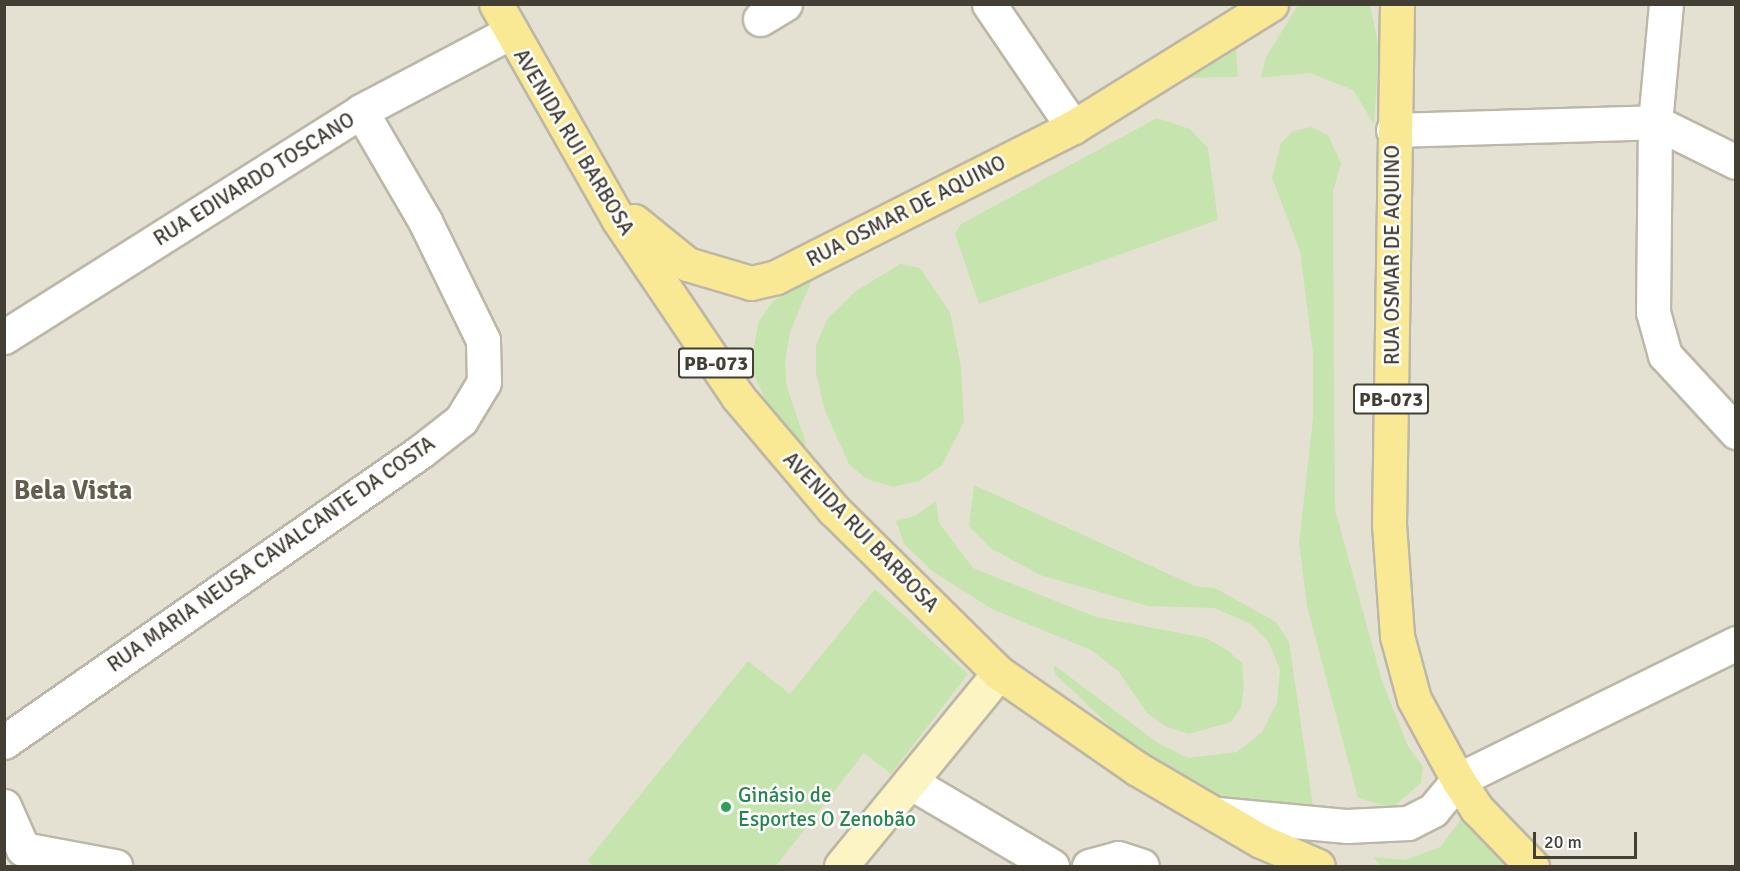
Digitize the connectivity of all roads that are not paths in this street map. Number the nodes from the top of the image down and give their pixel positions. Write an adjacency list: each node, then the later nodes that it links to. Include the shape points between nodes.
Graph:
1 (989, 4): 8 (street)
2 (1271, 4): 8 (main road, RUA OSMAR DE AQUINO)
3 (1397, 4): 9 (main road, RUA OSMAR DE AQUINO / PB-073)
4 (1666, 4): 7 (street)
5 (502, 19): 6 (street, RUA EDIVARDO TOSCANO); 11 (main road, AVENIDA RUI BARBOSA / PB-073)
6 (362, 111): 12 (street, RUA EDIVARDO TOSCANO); 16 (street, RUA MARIA NEUSA CAVALCANTE DA COSTA, via 425,221 483,340 484,382 461,420 420,452)
7 (1655, 122): 9 (street); 10 (street); 13 (street, via 1657,334 1680,375)
8 (1073, 127): 11 (main road, RUA OSMAR DE AQUINO, via 776,277 751,283 687,264)
9 (1393, 130): 17 (main road, RUA OSMAR DE AQUINO / PB-073, via 1389,524 1397,636 1414,699)
10 (1736, 162)
11 (604, 193): 15 (main road, AVENIDA RUI BARBOSA / PB-073, via 738,397 789,461)
12 (4, 337)
13 (1736, 432)
14 (1736, 642): 17 (street)
15 (999, 673): 18 (main road); 20 (main road, AVENIDA RUI BARBOSA / PB-073, via 1136,768)
16 (4, 742)
17 (1458, 780): 20 (street, via 1433,810 1408,823 1347,826); 28 (main road, PB-073, via 1477,809)
18 (910, 782): 23 (main road); 24 (street)
19 (4, 806): 21 (street)
20 (1216, 814): 27 (main road, AVENIDA RUI BARBOSA / PB-073)
21 (14, 857): 22 (street)
22 (115, 867)
23 (841, 867)
24 (1052, 867)
25 (1089, 867): 26 (street, via 1118,858)
26 (1142, 867)
27 (1318, 867)
28 (1532, 867)

